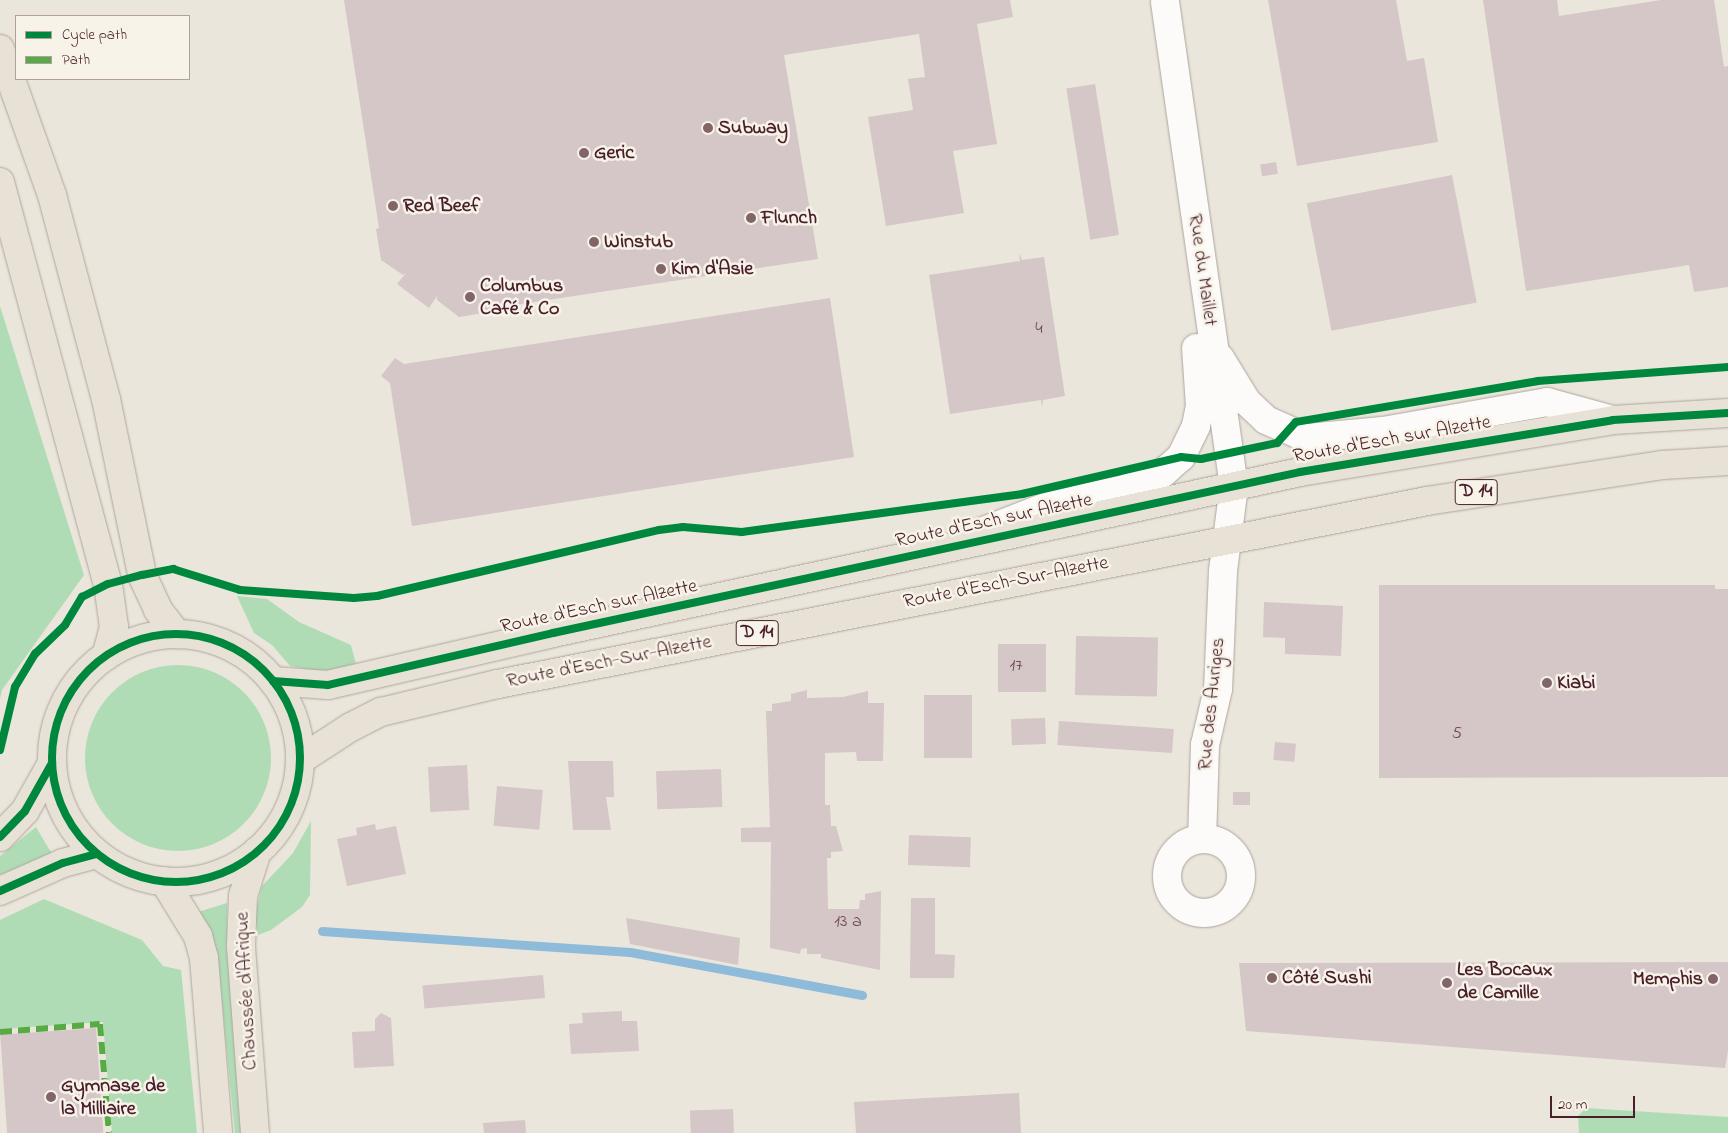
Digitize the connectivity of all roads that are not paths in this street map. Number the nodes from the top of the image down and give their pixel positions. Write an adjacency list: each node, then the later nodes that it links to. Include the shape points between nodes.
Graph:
1 (1160, 0): 4 (street, Rue du Maillet)
2 (0, 49): 12 (main road, via 52,195 106,399 142,575 158,610)
3 (0, 182): 13 (main road, via 108,584 114,627)
4 (1201, 257): 5 (street, Rue du Maillet); 11 (street, via 1192,324 1200,406 1196,426 1181,457 1149,482 1050,505)
5 (1213, 346): 7 (street, via 1247,402 1266,420 1307,438 1384,431 1547,402); 9 (street, Rue du Maillet)
6 (1728, 413): 7 (main road, Route d'Esch sur Alzette / D 14)
7 (1613, 420): 9 (main road, Route d'Esch sur Alzette / D 14, via 1511,435)
8 (1728, 461): 10 (main road, Route d'Esch-Sur-Alzette / D 14, via 1663,465 1496,488)
9 (1234, 486): 10 (street, Rue du Maillet); 11 (main road, Route d'Esch sur Alzette / D 14)
10 (1227, 539): 15 (main road, Route d'Esch-Sur-Alzette / D 14, via 430,699 350,727); 18 (street, Rue des Auriges, via 1218,689 1205,745)
11 (927, 552): 14 (main road, Route d'Esch sur Alzette / D 14, via 328,685)
12 (176, 634): 13 (main road, via 152,636); 14 (main road, via 206,638 234,648)
13 (106, 656): 16 (main road, via 76,685 65,702 56,729)
14 (273, 681): 15 (main road, via 294,718)
15 (300, 760): 19 (main road, via 297,786 288,810 275,832)
16 (52, 763): 17 (main road, via 25,811); 20 (main road, via 54,782 68,819)
17 (0, 837)
18 (1202, 839)
19 (257, 851): 21 (main road, via 214,876); 24 (main road, Chaussée d'Afrique, via 243,896 241,946)
20 (98, 854): 21 (main road, via 138,876); 22 (main road, via 63,863)
21 (164, 881): 23 (main road, Chaussée d'Afrique, via 198,936 204,958)
22 (0, 892)
23 (218, 1133)
24 (255, 1133)

